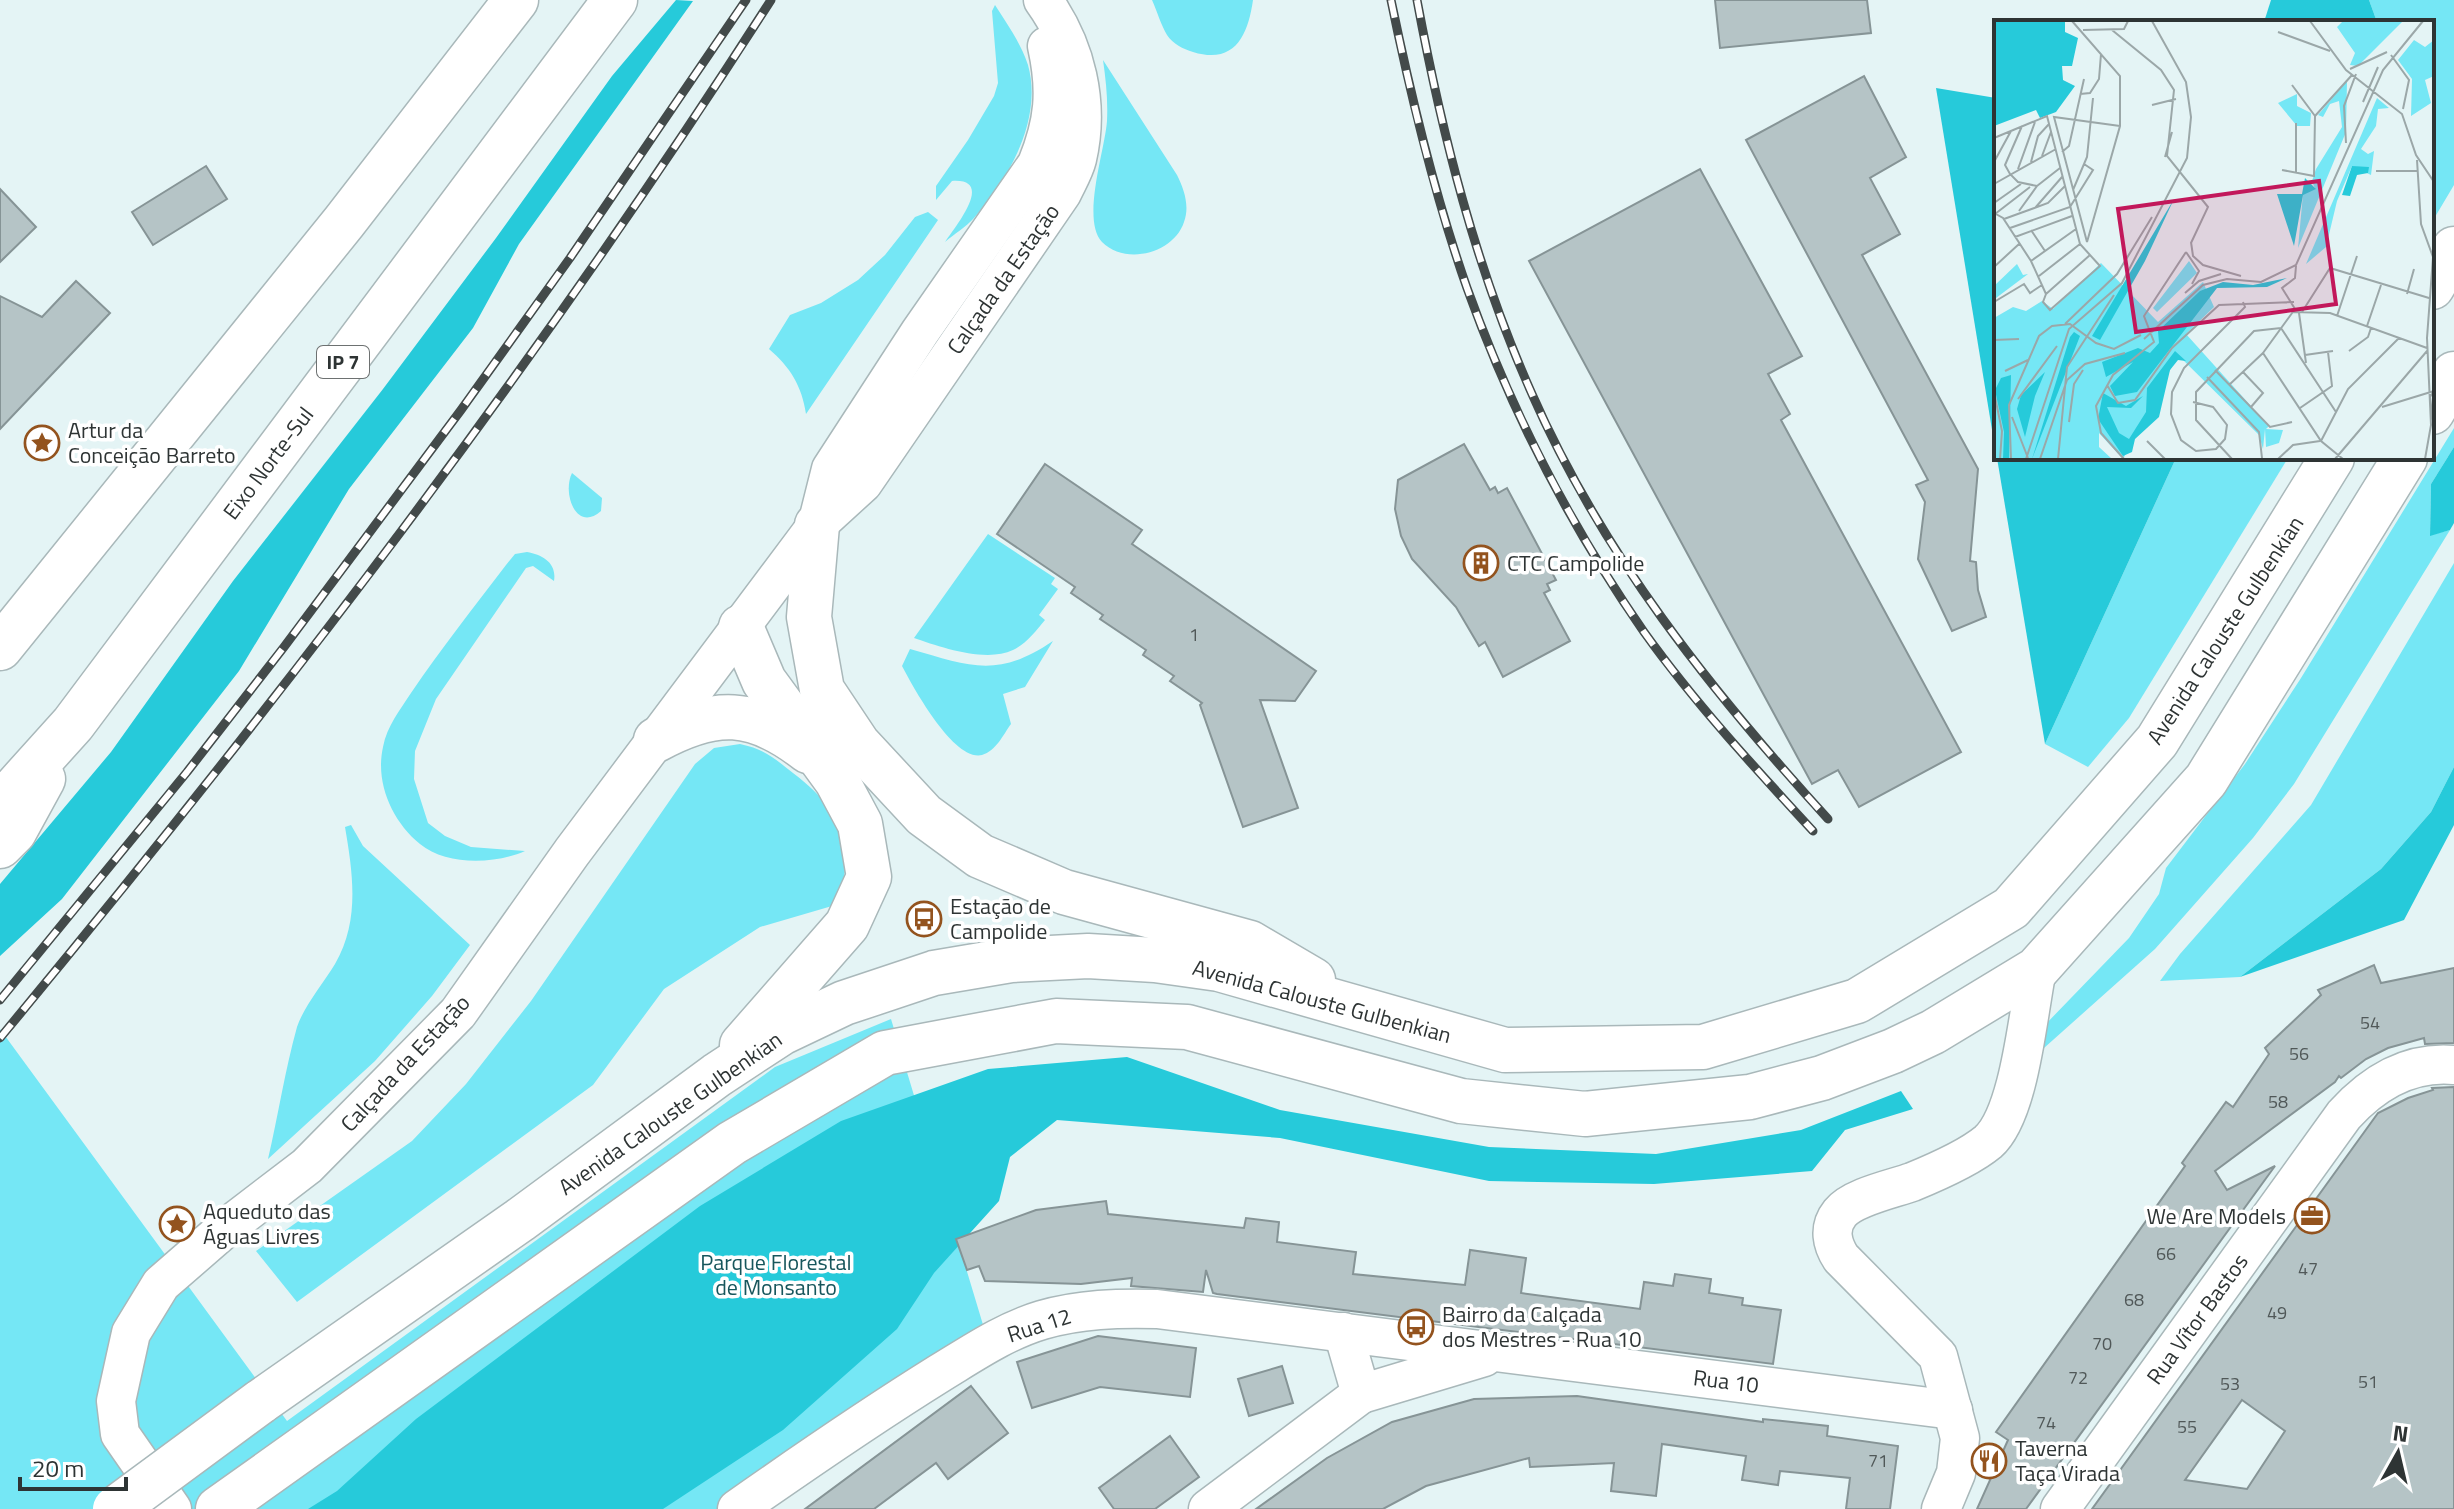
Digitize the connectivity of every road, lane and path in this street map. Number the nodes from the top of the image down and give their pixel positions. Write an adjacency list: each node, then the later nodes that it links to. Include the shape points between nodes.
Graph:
1 (516, 0): 12 (main road)
2 (615, 0): 14 (main road, Eixo Norte-Sul / IP 7)
3 (1040, 0): 10 (street, Calçada da Estação, via 1068,42 1076,70 1081,134 1076,162 1062,193 863,483)
4 (2454, 249): 5 (main road)
5 (2434, 284)
6 (2454, 374): 7 (main road)
7 (2434, 409)
8 (2331, 460): 20 (main road, Avenida Calouste Gulbenkian, via 2157,741 2011,908 1857,1001 1703,1047 1505,1050)
9 (2404, 460): 19 (main road, via 2206,780)
10 (817, 525): 11 (street, Calçada da Estação); 13 (main road, via 809,617)
11 (741, 627): 13 (main road); 15 (street, Calçada da Estação); 16 (main road, via 764,681)
12 (0, 648)
13 (822, 690): 20 (main road, via 858,744 924,815 980,856 1064,892 1250,943)
14 (73, 724): 17 (main road, Eixo Norte-Sul / IP 7); 18 (main road, via 14,832)
15 (656, 740): 16 (main road, via 712,717 741,718 785,734); 28 (street, Calçada da Estação, via 458,1013 307,1166 161,1284 131,1333 116,1401 120,1434)
16 (826, 766): 22 (main road, via 860,824 869,877 847,925)
17 (0, 805)
18 (0, 846)
19 (2037, 969): 26 (street, via 2013,1101 1999,1130 1975,1151 1854,1203 1833,1227 1841,1258 1938,1356); 29 (main road, via 1933,1032 1822,1078 1750,1097 1585,1114 1461,1101 1187,1027 1056,1021 885,1053 732,1143)
20 (1364, 1010): 22 (main road, Avenida Calouste Gulbenkian, via 1219,969 1088,956 1011,960 934,973 844,1003 781,1033)
21 (2454, 1065): 33 (street, Rua Vítor Bastos, via 2398,1073 2360,1097 2344,1115)
22 (717, 1075): 27 (main road, Avenida Calouste Gulbenkian, bridge)
23 (1343, 1332): 24 (street, Rua 10); 25 (street); 30 (street, Rua 12, via 1157,1309 1081,1311 1043,1320 1007,1333 888,1405)
24 (1499, 1352): 25 (street, Rua 10); 26 (street, Rua 10)
25 (1361, 1394): 31 (street, Rua 10)
26 (1953, 1410): 32 (street, via 1960,1452)
27 (115, 1509)
28 (172, 1509)
29 (218, 1509)
30 (737, 1509)
31 (1208, 1509)
32 (1941, 1509)
33 (2060, 1509)

